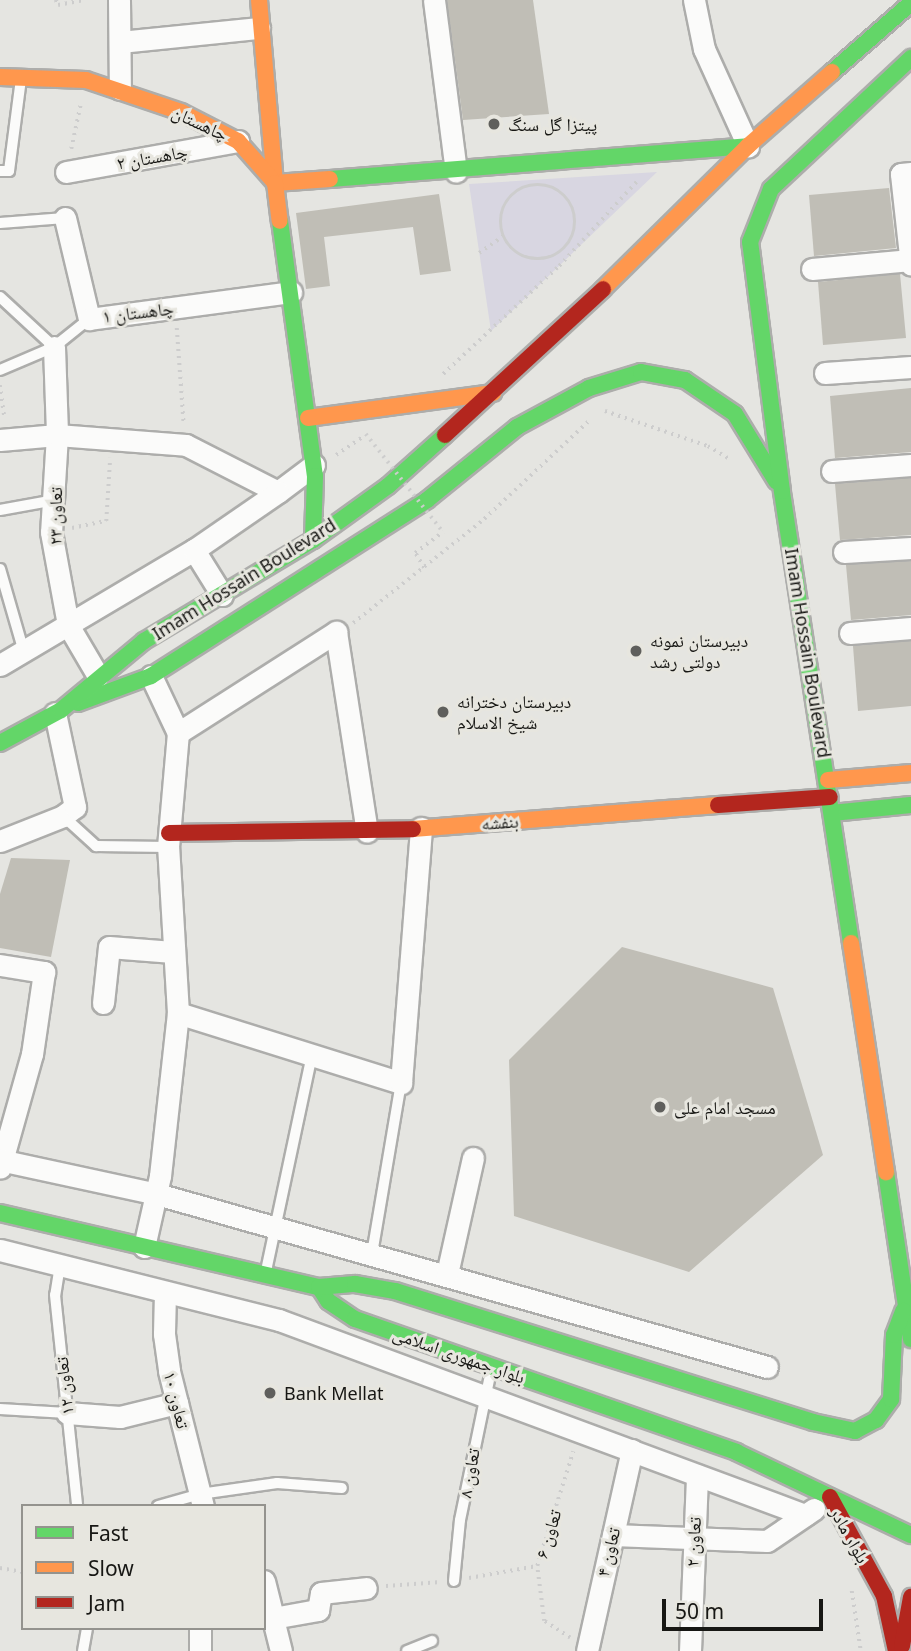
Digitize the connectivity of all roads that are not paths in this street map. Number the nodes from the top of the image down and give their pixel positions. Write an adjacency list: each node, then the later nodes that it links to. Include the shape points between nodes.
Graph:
1 (119, 0): 7 (street)
2 (259, 0): 6 (main road)
3 (434, 0): 16 (street)
4 (694, 0): 13 (street, via 704,48)
5 (911, 3): 13 (main road, Imam Hossain Boulevard)
6 (259, 28): 7 (street); 18 (main road)
7 (120, 43): 11 (street)
8 (911, 58): 37 (main road, Imam Hossain Boulevard, via 771,189 750,242)
9 (21, 76): 10 (main road, چاهستان); 11 (main road, چاهستان, via 86,80); 14 (lane, via 9,171)
10 (0, 77)
11 (120, 89): 12 (main road, چاهستان)
12 (238, 141): 15 (street, چاهستان ۲); 18 (main road, چاهستان)
13 (748, 146): 16 (main road); 30 (main road, Imam Hossain Boulevard)
14 (0, 171)
15 (66, 172)
16 (456, 172): 18 (main road)
17 (911, 173): 21 (street, via 901,174)
18 (275, 183): 23 (main road)
19 (65, 218): 20 (lane); 25 (street)
20 (0, 223)
21 (911, 261): 22 (street)
22 (812, 269)
23 (291, 292): 25 (street, چاهستان ۱); 31 (main road)
24 (0, 298): 26 (lane)
25 (89, 319): 26 (lane, چاهستان ۱)
26 (54, 347): 28 (lane, چاهستان ۱); 32 (street, تعاون ۲۳)
27 (911, 367): 29 (street)
28 (0, 370)
29 (825, 373)
30 (494, 393): 31 (main road); 41 (main road, Imam Hossain Boulevard, via 388,486)
31 (308, 418): 34 (main road)
32 (57, 435): 33 (street); 38 (street, via 186,445); 39 (street, تعاون ۲۳)
33 (4, 439)
34 (314, 465): 38 (street); 41 (main road)
35 (911, 465): 36 (street)
36 (832, 471)
37 (782, 491): 53 (main road, via 735,414 685,380 641,372 589,388 517,427 427,500); 58 (main road, Imam Hossain Boulevard)
38 (278, 492): 43 (street)
39 (55, 500): 40 (lane); 47 (street, تعاون ۲۳, via 51,532)
40 (0, 510)
41 (313, 540): 46 (main road, Imam Hossain Boulevard)
42 (911, 548): 44 (street)
43 (194, 550): 46 (street); 47 (street)
44 (844, 552)
45 (0, 569): 50 (lane)
46 (222, 595): 52 (main road, Imam Hossain Boulevard, via 144,641)
47 (68, 625): 50 (street); 52 (street, تعاون ۲۳)
48 (911, 628): 49 (street)
49 (850, 633)
50 (23, 652): 51 (street)
51 (0, 666)
52 (98, 676): 54 (main road, Imam Hossain Boulevard)
53 (150, 676): 54 (main road); 55 (street)
54 (58, 711): 56 (main road, Imam Hossain Boulevard); 61 (street, via 74,786 75,807)
55 (177, 733): 63 (street, via 335,632); 64 (street)
56 (0, 743)
57 (911, 773): 58 (main road)
58 (828, 779): 59 (main road, Imam Hossain Boulevard)
59 (831, 805): 60 (main road, بنفشه); 62 (main road, بنفشه); 87 (main road, Imam Hossain Boulevard)
60 (911, 805)
61 (63, 816): 64 (lane, via 96,846); 65 (street)
62 (421, 828): 63 (main road, بنفشه); 71 (street)
63 (367, 832): 64 (main road, بنفشه)
64 (168, 840): 66 (street)
65 (0, 841)
66 (173, 953): 68 (street, via 109,947); 69 (street)
67 (0, 965): 73 (street, via 44,972 32,1054)
68 (103, 1003)
69 (178, 1013): 70 (street); 74 (street)
70 (312, 1055): 71 (street); 76 (lane)
71 (401, 1083): 79 (lane)
72 (473, 1158): 82 (street)
73 (1, 1163): 74 (street)
74 (157, 1194): 76 (street); 77 (street)
75 (0, 1213): 77 (main road)
76 (276, 1227): 79 (street); 83 (lane)
77 (144, 1247): 83 (main road)
78 (0, 1250): 81 (street)
79 (372, 1254): 80 (street)
80 (403, 1262): 82 (street); 85 (street)
81 (60, 1265): 86 (street); 94 (lane, تعاون ۱۲, via 55,1295)
82 (447, 1274): 90 (street)
83 (265, 1275): 84 (main road)
84 (318, 1287): 85 (main road, via 355,1284); 89 (main road, بلوار جمهوری اسلامی, via 328,1301 355,1319)
85 (395, 1291): 87 (main road, via 813,1422 855,1430 876,1420 891,1399 894,1335)
86 (165, 1292): 91 (street, via 279,1320); 92 (street, تعاون ۱۰, via 163,1334)
87 (904, 1310): 88 (main road)
88 (911, 1339)
89 (492, 1367): 91 (lane, تعاون ۸); 98 (main road, بلوار جمهوری اسلامی, via 736,1452)
90 (767, 1367)
91 (485, 1398): 95 (street); 106 (lane, تعاون ۸, via 460,1520)
92 (177, 1403): 94 (street, via 120,1417); 99 (street, تعاون ۱۰)
93 (0, 1409): 94 (lane)
94 (67, 1413): 100 (lane, تعاون ۱۲)
95 (632, 1450): 96 (street); 103 (street, تعاون ۴)
96 (697, 1475): 102 (street); 105 (street, تعاون ۲)
97 (342, 1488): 99 (lane, via 277,1483)
98 (830, 1497): 102 (street); 104 (main road, بلوار جمهوری اسلامی); 120 (main road, بلوار مادر, via 884,1596)
99 (202, 1500): 101 (lane)
100 (77, 1504)
101 (173, 1504)
102 (806, 1515): 105 (street, via 767,1541)
103 (613, 1535): 105 (street); 114 (street, تعاون ۴)
104 (911, 1535)
105 (692, 1540): 119 (street, تعاون ۲)
106 (454, 1581)
107 (366, 1588): 110 (street, via 321,1593 318,1610)
108 (266, 1589): 110 (street)
109 (911, 1597): 120 (main road)
110 (273, 1618): 117 (street)
111 (87, 1630): 115 (lane)
112 (200, 1630): 116 (street)
113 (432, 1642): 118 (lane)
114 (585, 1650)
115 (83, 1651)
116 (200, 1651)
117 (281, 1651)
118 (407, 1651)
119 (690, 1651)
120 (899, 1651)

